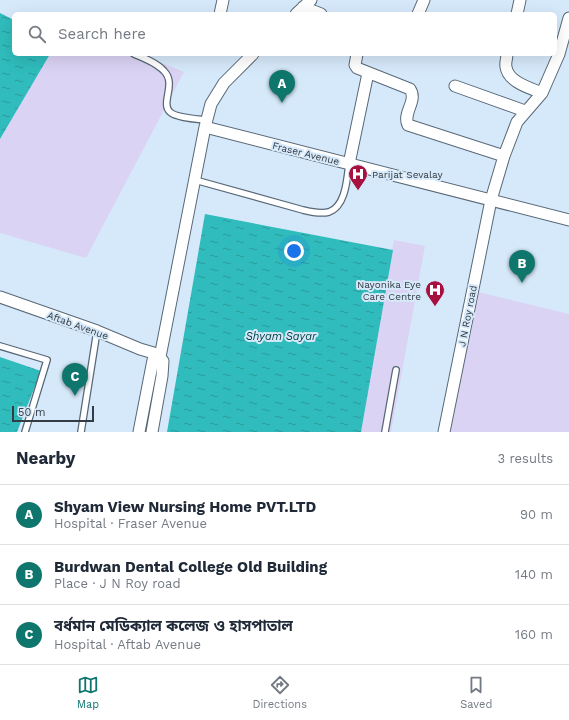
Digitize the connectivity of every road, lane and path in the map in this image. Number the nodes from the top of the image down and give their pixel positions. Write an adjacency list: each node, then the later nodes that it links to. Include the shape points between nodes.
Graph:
1 (223, 0): 5 (street)
2 (424, 0): 7 (street)
3 (520, 0): 8 (street)
4 (303, 7): 6 (street)
5 (220, 12)
6 (316, 12)
7 (419, 12)
8 (517, 12)
9 (569, 18): 16 (street, J N Roy road, via 559,54)
10 (138, 56): 18 (lane, via 158,66 169,78 167,108 170,112)
11 (249, 56): 18 (street, via 224,83 211,104)
12 (357, 56): 14 (street, via 357,68)
13 (507, 56): 16 (street, via 509,76)
14 (368, 73): 19 (street, via 410,90 413,99 407,116 408,125); 20 (street)
15 (455, 86): 17 (street)
16 (542, 93): 17 (street, J N Roy road)
17 (526, 111): 19 (street, J N Roy road, via 517,122)
18 (206, 124): 20 (street, Fraser Avenue); 21 (street)
19 (504, 156): 22 (street, J N Roy road)
20 (349, 164): 21 (lane, via 344,194 338,206 329,212 303,210); 22 (street, Fraser Avenue)
21 (195, 180): 27 (street)
22 (491, 200): 23 (street, Fraser Avenue); 34 (street, J N Roy road)
23 (569, 218)
24 (0, 297): 25 (street, Aftab Avenue)
25 (97, 331): 27 (street, Aftab Avenue); 30 (lane)
26 (0, 346): 29 (lane, via 47,360)
27 (158, 356): 31 (street, via 152,360); 32 (street, via 162,361 162,376)
28 (396, 370): 33 (lane)
29 (25, 432)
30 (81, 432)
31 (139, 432)
32 (152, 432)
33 (385, 432)
34 (444, 432)

